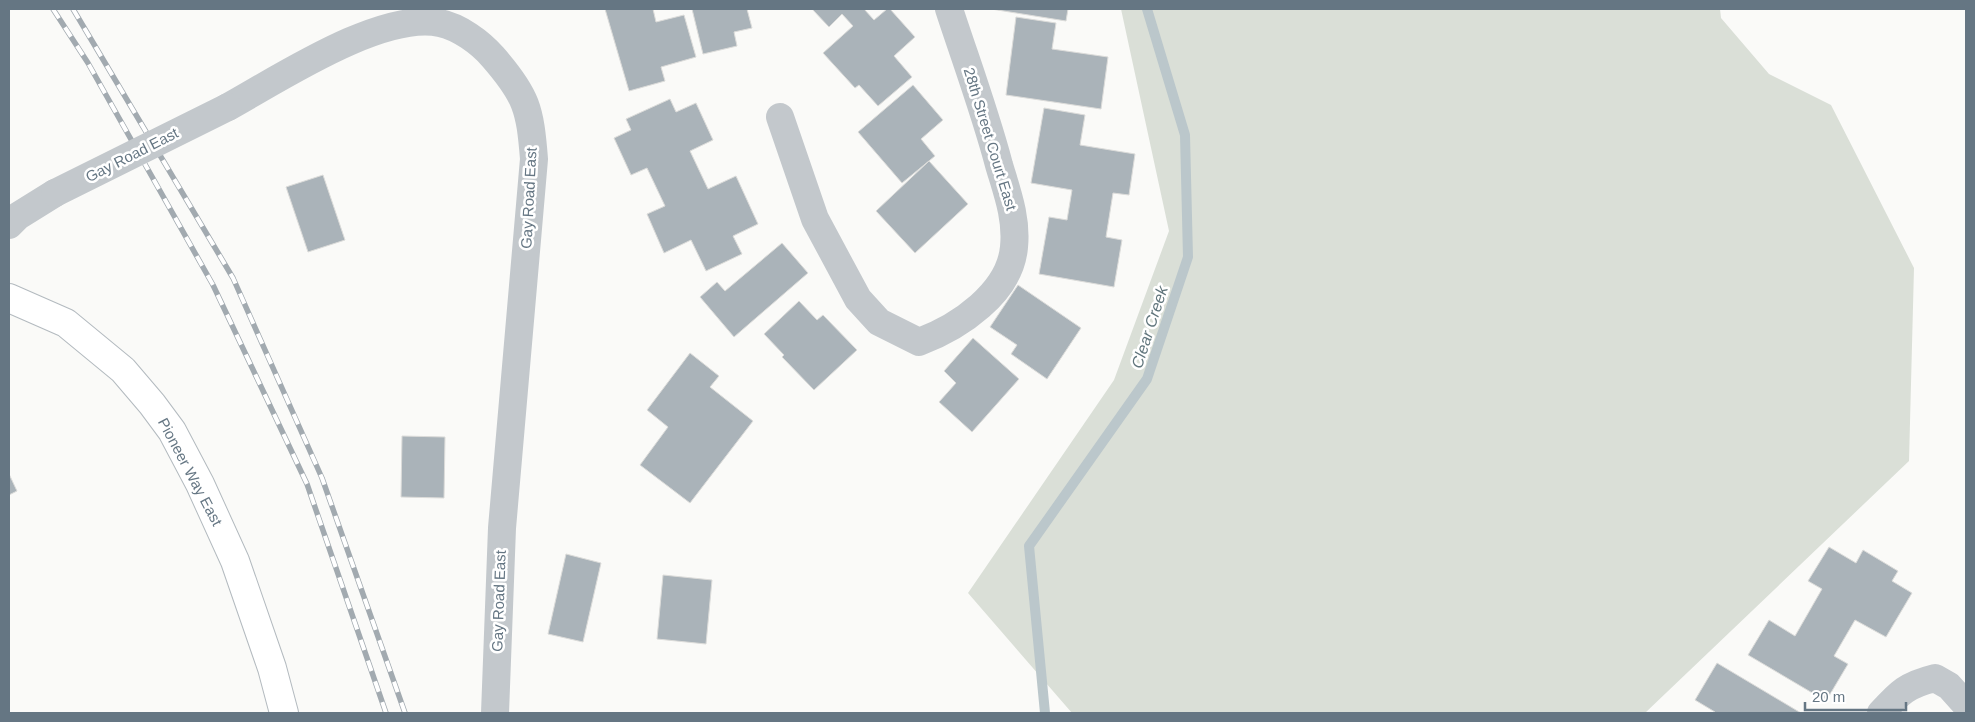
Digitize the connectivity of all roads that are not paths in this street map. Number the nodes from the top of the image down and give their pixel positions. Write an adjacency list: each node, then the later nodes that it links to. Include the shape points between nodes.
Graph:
1 (949, 9): 2 (street, 28th Street Court East, via 1014,218 1014,248 1008,270 996,288 981,305 939,335 919,342 878,322 858,299 815,219)
2 (780, 117)
3 (9, 225): 7 (street, Gay Road East, bridge, via 55,193 228,107 342,44 381,30 439,22 471,38 489,53 512,78 524,99 531,122 534,159 502,528)
4 (9, 298): 6 (main road, Pioneer Way East, via 66,323 123,370 172,431 235,561)
5 (1966, 705): 8 (street, via 1949,686 1935,678 1917,682 1900,692)
6 (284, 713)
7 (495, 713)
8 (1881, 713)

